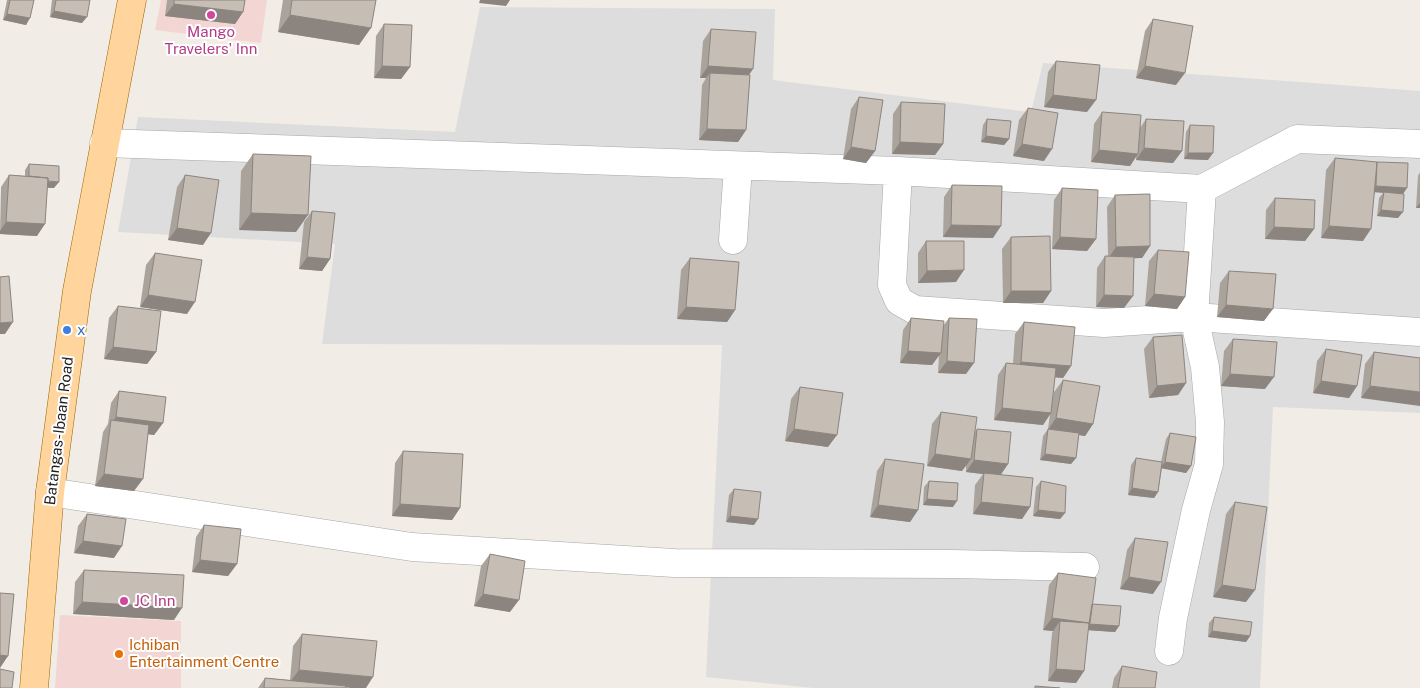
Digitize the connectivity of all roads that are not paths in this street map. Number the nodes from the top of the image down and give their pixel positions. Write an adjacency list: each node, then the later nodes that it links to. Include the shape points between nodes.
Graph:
1 (132, 0): 2 (main road, Batangas-Ibaan Road)
2 (104, 143): 4 (street); 10 (main road, Batangas-Ibaan Road, via 77,291)
3 (1420, 144): 6 (street, via 1297,139)
4 (738, 166): 5 (street); 7 (street)
5 (898, 171): 6 (street); 8 (street, via 892,285 899,301 915,310 1104,323)
6 (1202, 189): 8 (street)
7 (733, 240)
8 (1194, 317): 9 (street); 12 (street, via 1205,367 1210,422 1209,464 1196,510)
9 (1420, 332)
10 (50, 492): 11 (street, via 412,547 674,563); 13 (main road, Batangas-Ibaan Road)
11 (1085, 567)
12 (1169, 651)
13 (34, 688)

